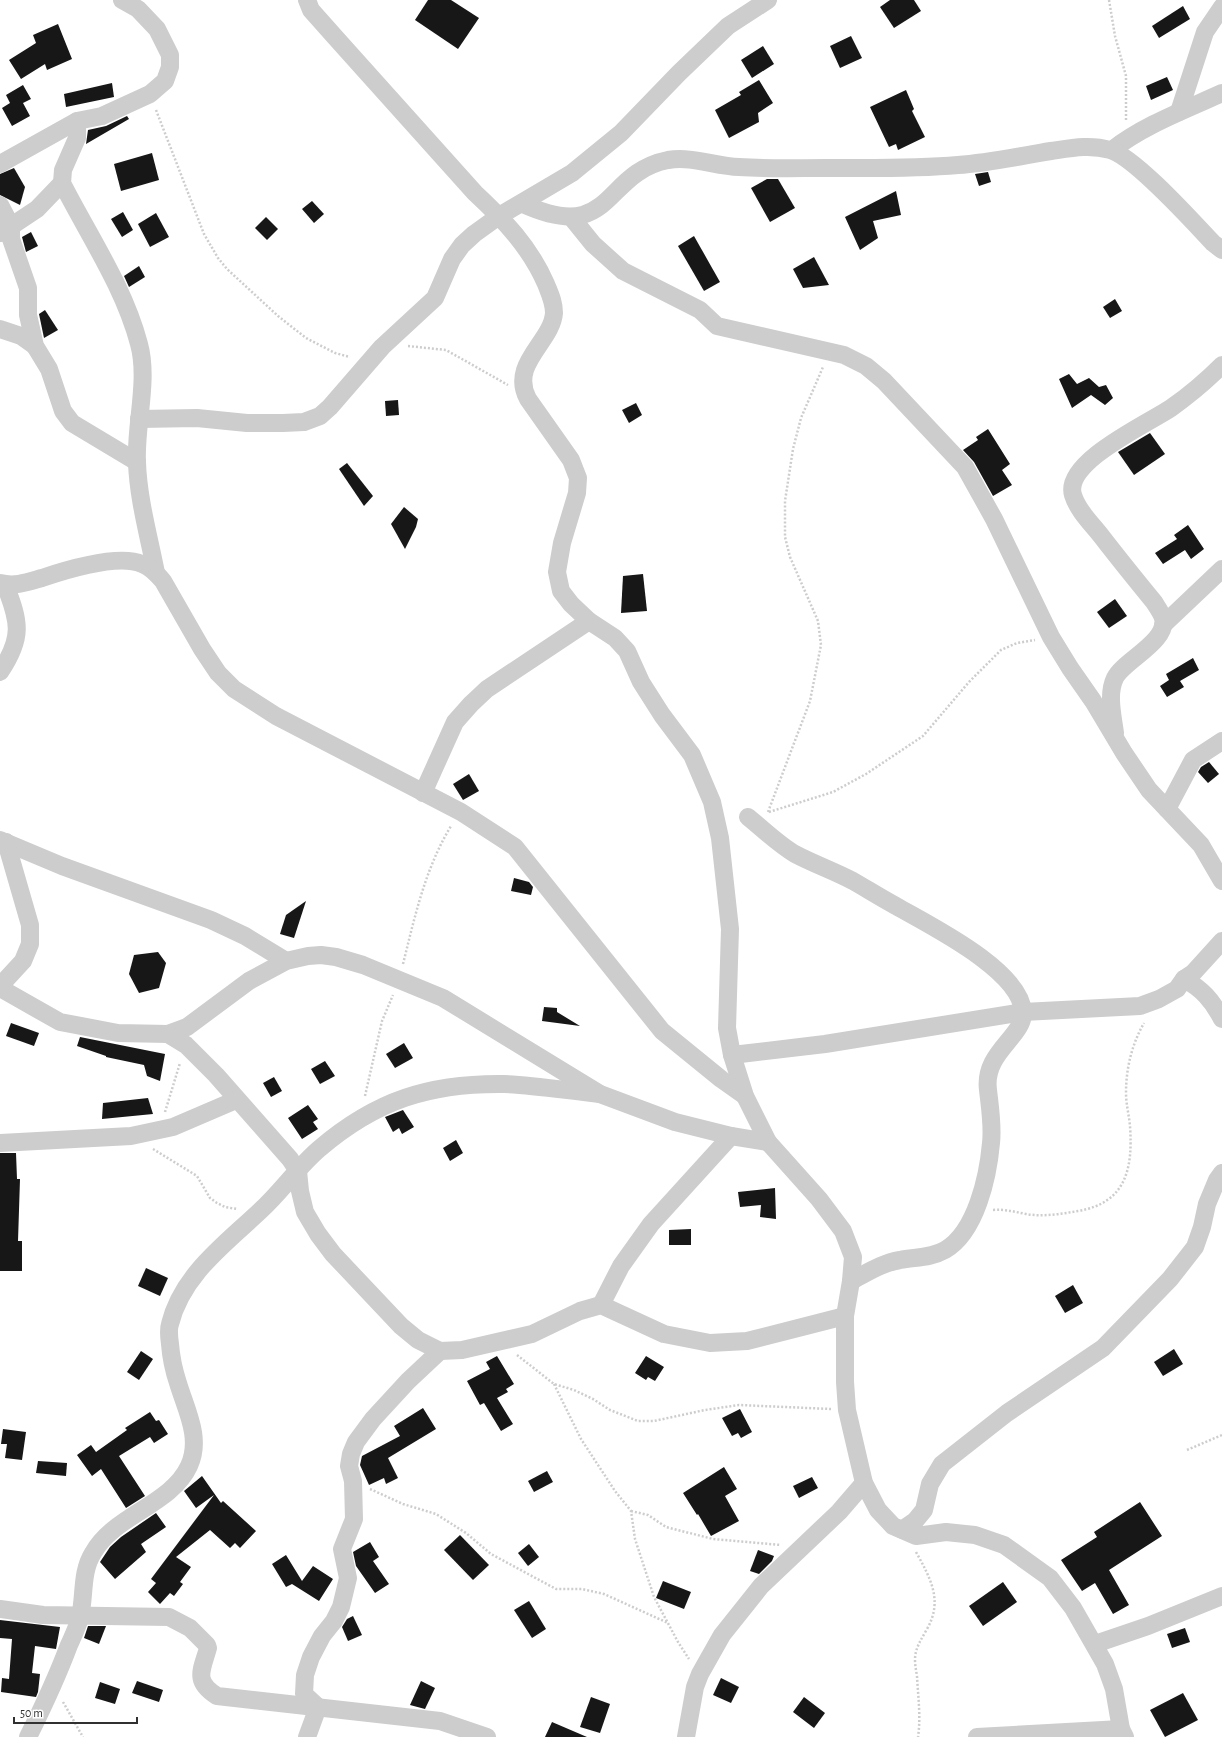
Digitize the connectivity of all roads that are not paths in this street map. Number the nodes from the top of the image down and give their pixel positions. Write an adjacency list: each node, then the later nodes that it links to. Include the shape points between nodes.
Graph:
1 (122, 0): 7 (street, via 138,9 157,29 170,55 170,67 165,81 150,94 102,116)
2 (307, 0): 13 (street, via 311,10 335,37 475,193)
3 (768, 0): 11 (street, via 728,26 621,133 572,173)
4 (1222, 7): 6 (street, via 1205,32)
5 (1222, 93): 6 (street)
6 (1179, 112): 8 (street)
7 (77, 121): 9 (street); 10 (street, via 77,138 63,170)
8 (1119, 145): 14 (street, via 1088,146 959,165 889,168 738,167 683,158 668,160 647,166 612,198 589,214); 16 (street, via 1136,166)
9 (0, 164)
10 (62, 183): 15 (street, via 37,209); 21 (street, via 105,263 140,345 142,382)
11 (523, 204): 13 (street); 14 (street, via 542,212)
12 (0, 205): 15 (street)
13 (500, 216): 21 (street, via 462,245 452,258 435,298 382,347 320,416 304,422 247,423 197,418); 26 (street, via 537,264 553,300 554,314 550,327 527,366 523,391 571,460 578,478 577,493 562,543 557,572 561,590)
14 (572, 218): 29 (street, via 592,244 623,271 700,310 717,326 831,351 866,366 884,381 965,467 994,519 1051,637)
15 (6, 230): 19 (street, via 28,288 28,315)
16 (1218, 247): 17 (street)
17 (1222, 264)
18 (0, 329): 19 (street, via 21,336)
19 (35, 346): 22 (street, via 49,369 63,411 72,423)
20 (1222, 365): 27 (street, via 1171,408 1121,437 1084,466 1072,487 1075,501 1086,517 1154,602 1162,617)
21 (139, 420): 22 (street)
22 (137, 462): 24 (street)
23 (1222, 569): 27 (street)
24 (156, 573): 25 (street, via 141,563 116,561 85,565 18,585); 31 (street, via 218,673 234,689 276,716)
25 (3, 584): 28 (street, via 16,616 17,631 16,644)
26 (589, 621): 31 (street, via 487,689 471,704 455,722); 43 (street, via 615,638 627,651 641,682 692,755 712,802 720,838 730,929 727,1028)
27 (1163, 626): 29 (street, via 1148,647 1115,678 1112,688)
28 (0, 672)
29 (1116, 738): 32 (street, via 1149,790)
30 (1222, 741): 32 (street, via 1193,760)
31 (423, 793): 45 (street, via 461,812 515,847 662,1031 721,1080)
32 (1167, 809): 35 (street, via 1201,845)
33 (748, 817): 40 (street, via 795,853 853,881 981,958 1009,983)
34 (3, 841): 37 (street, via 62,866 211,920 246,936); 39 (street, via 30,925 30,944 23,961)
35 (1222, 881)
36 (1222, 941): 38 (street, via 1193,973)
37 (286, 961): 42 (street, via 249,981 186,1027); 44 (street, via 308,956 336,957 364,965 443,998)
38 (1184, 979): 40 (street, via 1178,989 1140,1006); 41 (street, via 1204,992)
39 (0, 987): 42 (street, via 60,1022 118,1033)
40 (1023, 1012): 43 (street, via 825,1044); 52 (street, via 1021,1021 990,1067 987,1081 991,1143 977,1209 967,1228 944,1250 926,1257 882,1265)
41 (1222, 1019)
42 (168, 1034): 46 (street, via 186,1045 216,1075)
43 (732, 1055): 45 (street)
44 (600, 1094): 47 (street, via 675,1122); 50 (street, via 506,1084 423,1091 360,1118 318,1150)
45 (745, 1096): 48 (street)
46 (236, 1100): 49 (street, via 173,1127 148,1133); 50 (street)
47 (731, 1136): 48 (street); 53 (street, via 651,1224 621,1266)
48 (768, 1142): 52 (street, via 819,1199 843,1232 852,1257)
49 (0, 1143)
50 (298, 1171): 55 (street, via 305,1212 333,1254 401,1326 418,1340); 60 (street, via 279,1194 209,1258 190,1282 177,1306 169,1326 171,1357 190,1414 195,1441 190,1466 175,1486 110,1531 92,1553 83,1582)
51 (1222, 1173): 57 (street, via 1207,1204 1195,1247 1170,1279 1103,1348 1007,1413 942,1464 930,1484 924,1510 915,1522)
52 (851, 1281): 54 (street)
53 (601, 1305): 54 (street, via 664,1334 710,1343 747,1341); 55 (street, via 580,1311 532,1334 462,1350)
54 (845, 1316): 56 (street, via 847,1410)
55 (440, 1351): 62 (street, via 373,1419 356,1442 351,1454 354,1519 342,1549 348,1578 341,1607 322,1636 305,1675 304,1694)
56 (864, 1483): 57 (street, via 878,1510 893,1526); 67 (street, via 840,1512 761,1586 722,1635 700,1674 689,1713)
57 (902, 1530): 61 (street, via 916,1536 946,1532 975,1535 1004,1545 1050,1578 1073,1608)
58 (1222, 1596): 61 (street)
59 (0, 1609): 60 (street, via 43,1615)
60 (80, 1616): 62 (street, via 169,1617 190,1628 207,1644 200,1673 207,1690 217,1696); 64 (street, via 54,1686)
61 (1095, 1644): 63 (street, via 1106,1664 1114,1689)
62 (318, 1707): 65 (street); 66 (street, via 440,1721)
63 (1123, 1733): 68 (street)
64 (28, 1737)
65 (307, 1737)
66 (487, 1737)
67 (686, 1737)
68 (977, 1737)

